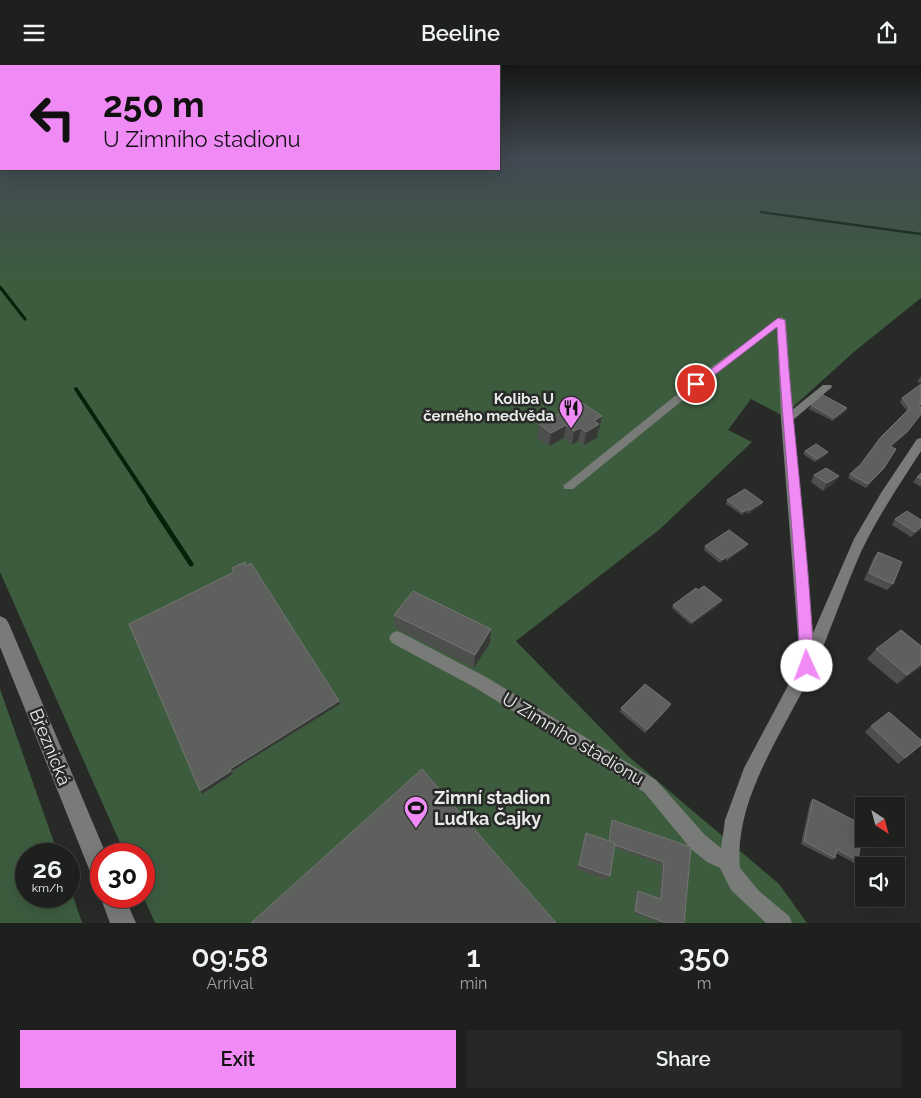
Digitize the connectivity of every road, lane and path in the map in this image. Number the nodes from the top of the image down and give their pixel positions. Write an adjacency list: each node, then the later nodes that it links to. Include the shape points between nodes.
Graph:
1 (828, 387): 2 (street)
2 (787, 419): 4 (street, via 781,323 710,373); 7 (street)
3 (921, 442): 7 (street, via 855,551)
4 (570, 486)
5 (0, 623): 8 (main road, Březnická)
6 (397, 638): 9 (street, U Zimního stadionu, via 480,682 650,786 698,842 714,855)
7 (807, 666): 9 (street, via 746,781 732,831)
8 (90, 844)
9 (730, 862): 12 (street, via 738,882)
10 (117, 908): 11 (main road)
11 (123, 923)
12 (782, 923)

